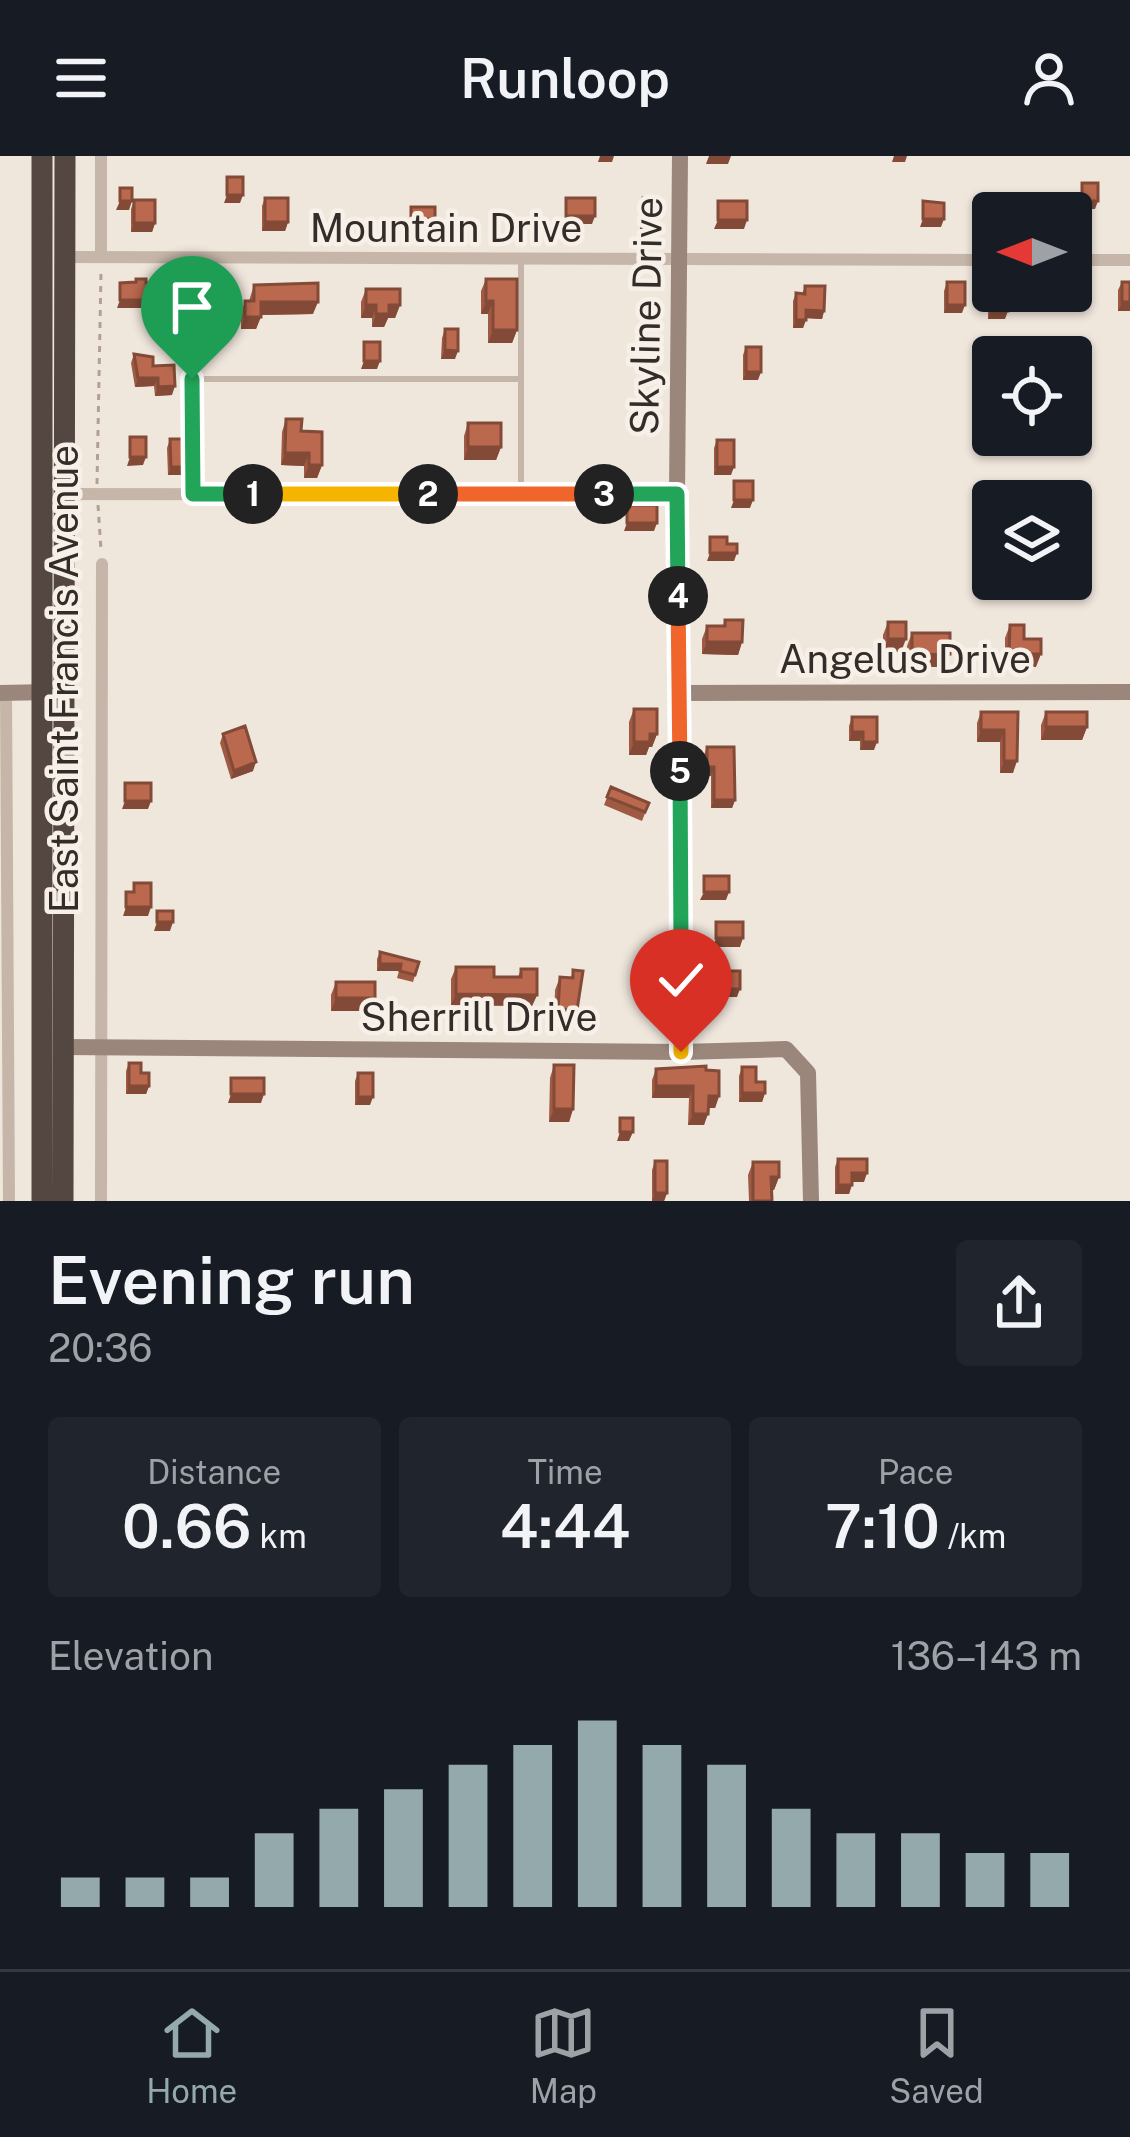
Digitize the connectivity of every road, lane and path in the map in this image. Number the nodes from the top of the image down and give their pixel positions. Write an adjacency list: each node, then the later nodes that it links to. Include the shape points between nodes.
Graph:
1 (42, 156): 5 (highway, East Saint Francis Avenue)
2 (64, 156): 5 (highway, East Saint Francis Avenue)
3 (101, 156): 6 (street)
4 (680, 156): 9 (street, Skyline Drive)
5 (54, 257): 6 (street, Mountain Drive); 15 (highway, East Saint Francis Avenue)
6 (101, 257): 7 (street, Mountain Drive); 16 (path, East Saint Francis Avenue)
7 (191, 257): 8 (street, Mountain Drive); 13 (lane)
8 (521, 258): 9 (street, Mountain Drive); 14 (lane)
9 (680, 258): 10 (street, Mountain Drive); 19 (street, Skyline Drive)
10 (972, 260)
11 (1092, 260): 12 (street)
12 (1130, 260)
13 (192, 379): 14 (lane); 17 (lane)
14 (521, 379): 18 (lane)
15 (53, 494): 16 (street); 21 (highway, East Saint Francis Avenue)
16 (98, 494): 17 (street); 20 (path, East Saint Francis Avenue)
17 (193, 494): 18 (street)
18 (520, 494): 19 (street)
19 (677, 494): 22 (street, Skyline Drive)
20 (102, 563): 26 (street, East Saint Francis Avenue)
21 (53, 692): 24 (street); 25 (highway, East Saint Francis Avenue)
22 (680, 692): 23 (street, Angelus Drive); 27 (street, Skyline Drive)
23 (1130, 692)
24 (3, 693): 28 (street, East Saint Francis Avenue)
25 (52, 1047): 26 (street, Sherrill Drive); 29 (highway, East Saint Francis Avenue); 30 (highway, East Saint Francis Avenue)
26 (101, 1047): 27 (street, Sherrill Drive); 31 (street, East Saint Francis Avenue)
27 (681, 1052): 32 (street, Sherrill Drive, via 786,1049 808,1073)
28 (9, 1201)
29 (42, 1201)
30 (63, 1201)
31 (101, 1201)
32 (811, 1201)

